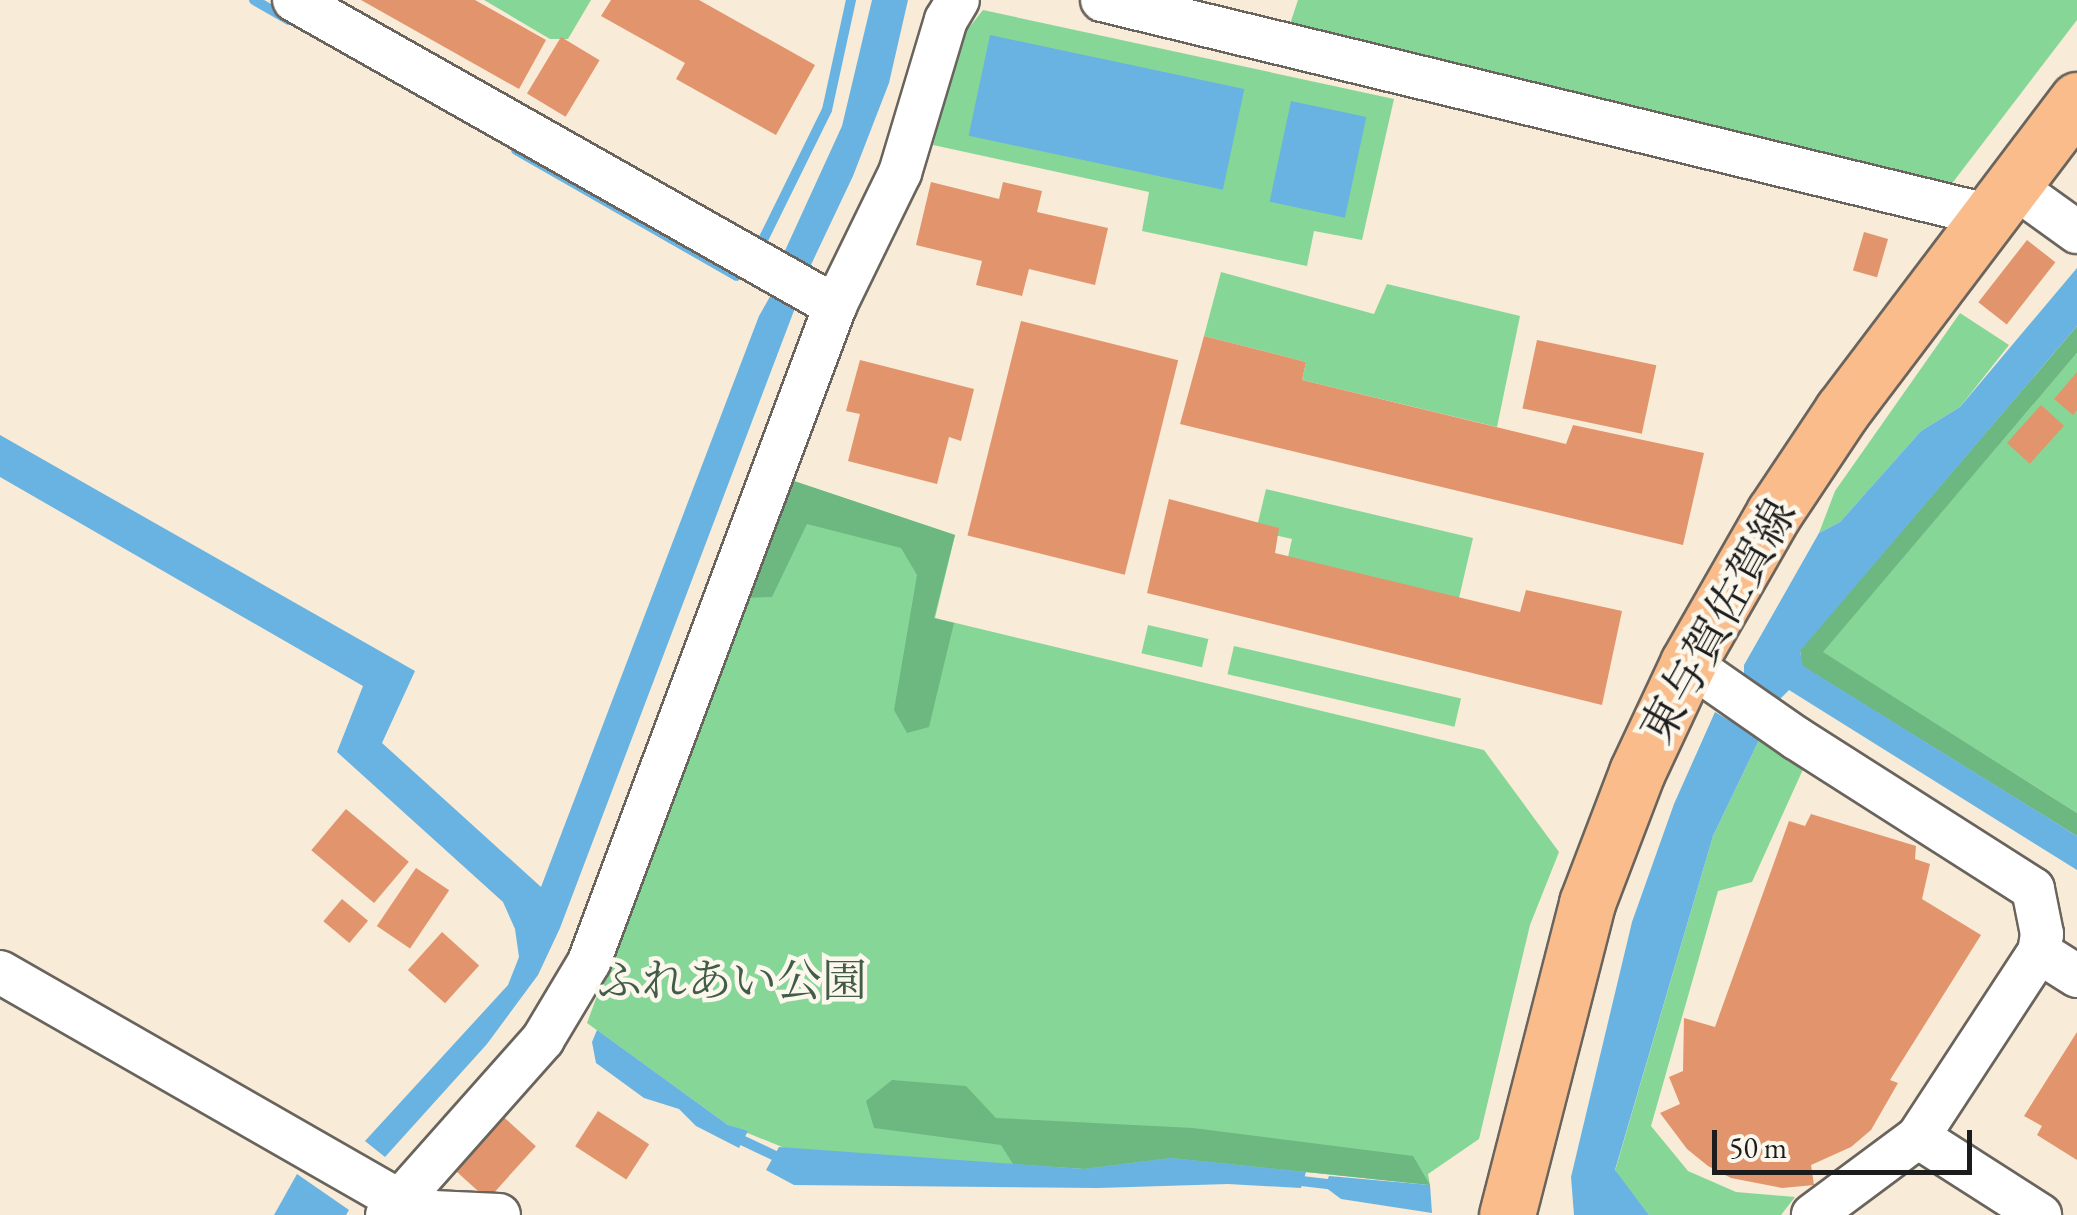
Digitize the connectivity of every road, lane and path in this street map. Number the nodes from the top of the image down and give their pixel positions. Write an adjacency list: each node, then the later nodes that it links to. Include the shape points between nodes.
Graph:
1 (294, 0): 7 (street)
2 (958, 0): 7 (street, via 946,20 900,173)
3 (1102, 0): 5 (street)
4 (2077, 100): 5 (main road, 東与賀佐賀線)
5 (2002, 201): 6 (street); 8 (main road, 東与賀佐賀線, via 1774,513)
6 (2077, 232)
7 (835, 306): 13 (street, via 589,962 547,1034)
8 (1710, 678): 9 (street, via 2032,889); 15 (main road, 東与賀佐賀線, via 1637,772 1587,903)
9 (2039, 952): 11 (street); 12 (street)
10 (0, 972): 13 (street)
11 (2077, 976)
12 (1918, 1138): 16 (street); 17 (street)
13 (392, 1208): 14 (street)
14 (499, 1215)
15 (1507, 1215)
16 (1813, 1215)
17 (2040, 1215)

